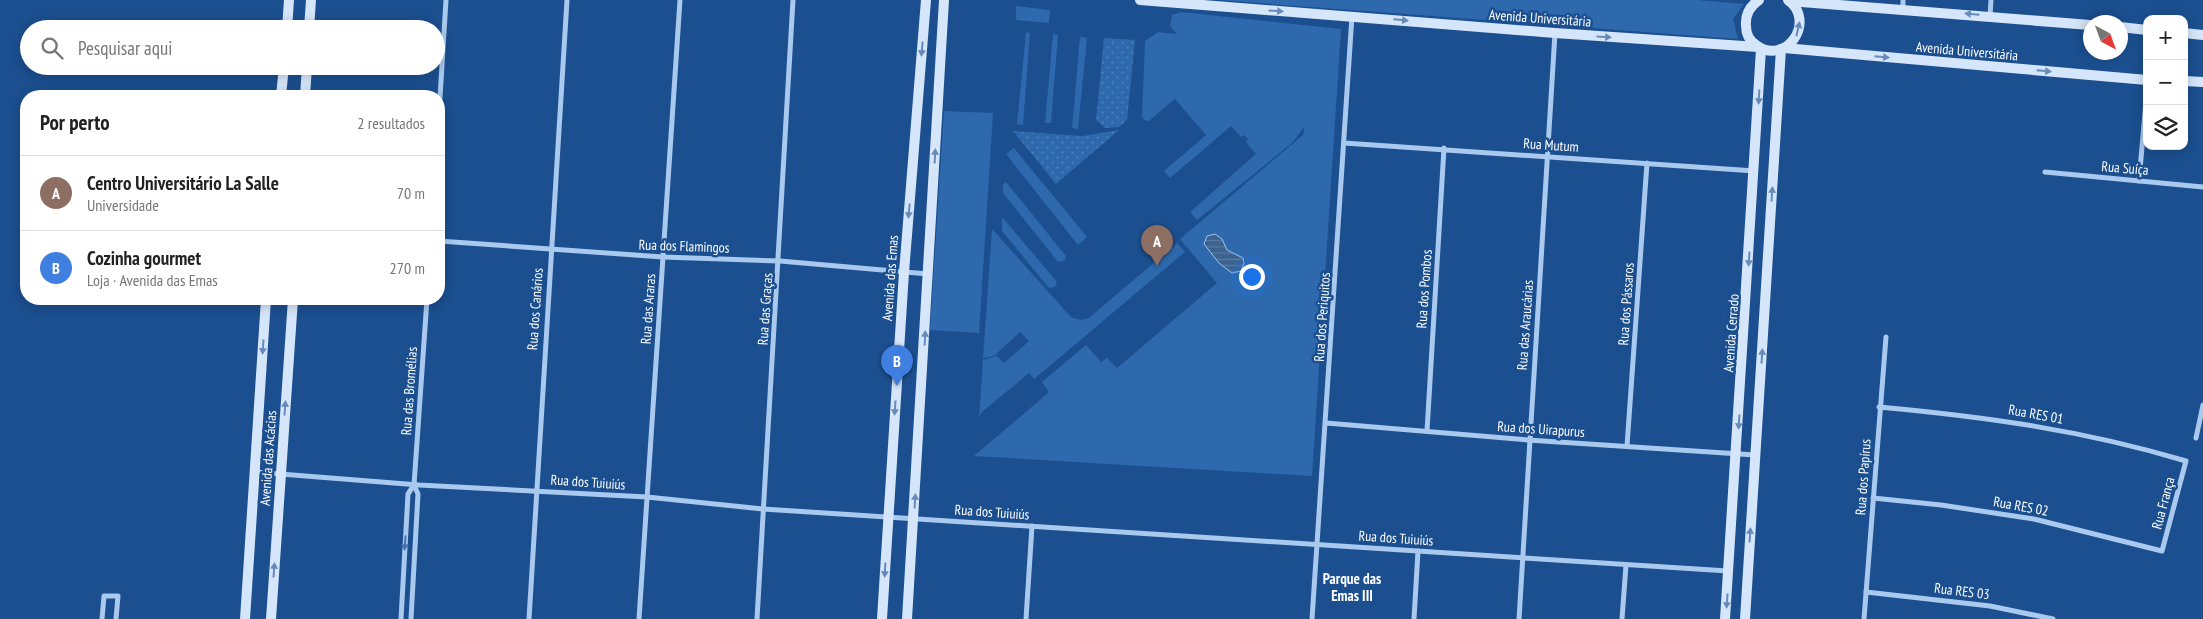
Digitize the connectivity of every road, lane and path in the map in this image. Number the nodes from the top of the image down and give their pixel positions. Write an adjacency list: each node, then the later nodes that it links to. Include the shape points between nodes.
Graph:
1 (289, 0): 17 (street)
2 (311, 0): 18 (street)
3 (446, 0): 19 (street)
4 (567, 0): 47 (street, Rua dos Canários)
5 (680, 0): 48 (street, Rua das Araras)
6 (794, 0): 49 (street, Rua das Graças)
7 (926, 0): 50 (street, Avenida das Emas, one-way to 50)
8 (944, 0): 51 (street, one-way to 8)
9 (1140, 0): 13 (street, Avenida Universitária)
10 (1759, 0): 26 (street, via 1748,11 1746,20 1749,37)
11 (1991, 0): 16 (street)
12 (1788, 1): 14 (street); 27 (street, one-way to 12, via 1793,42 1800,26 1800,17)
13 (1194, 2): 15 (street, Avenida Universitária, one-way to 15)
14 (1903, 4): 16 (street, one-way to 14)
15 (1352, 16): 24 (street, Avenida Universitária, one-way to 24); 38 (street, Rua dos Periquitos)
16 (1990, 16): 20 (street)
17 (288, 20)
18 (310, 20)
19 (445, 20)
20 (2083, 24)
21 (2128, 28): 22 (street)
22 (2143, 30)
23 (2188, 33): 25 (street)
24 (1555, 34): 26 (street, Avenida Universitária, one-way to 26); 40 (street, Rua das Araucárias)
25 (2203, 35)
26 (1760, 48): 27 (street, Avenida Universitária, via 1770,51); 42 (street, Avenida Cerrado, one-way to 42)
27 (1783, 49): 31 (street, Avenida Universitária, one-way to 31); 64 (street, one-way to 27)
28 (283, 75): 34 (street)
29 (306, 75): 35 (street)
30 (441, 75): 36 (street)
31 (2143, 80)
32 (2188, 81): 33 (street)
33 (2203, 82)
34 (282, 90)
35 (305, 90)
36 (440, 90)
37 (2146, 105): 44 (street)
38 (1344, 143): 39 (street, Rua Mutum); 58 (street, Rua dos Periquitos)
39 (1444, 148): 40 (street, Rua Mutum); 59 (street, Rua dos Pombos)
40 (1549, 156): 41 (street, Rua Mutum); 61 (street, Rua das Araucárias)
41 (1647, 163): 42 (street, Rua Mutum); 62 (street, Rua dos Pássaros)
42 (1755, 171): 63 (street, Avenida Cerrado, one-way to 63)
43 (2045, 172): 44 (street, Rua Suíça)
44 (2139, 181): 45 (street, Rua Suíça)
45 (2203, 187)
46 (445, 241): 47 (street, Rua dos Flamingos)
47 (550, 250): 48 (street, Rua dos Flamingos); 69 (street, Rua dos Canários)
48 (663, 257): 49 (street, Rua dos Flamingos); 70 (street, Rua das Araras)
49 (780, 261): 50 (street, Rua dos Flamingos); 72 (street, Rua das Graças)
50 (904, 272): 51 (street, Rua dos Flamingos); 73 (street, Avenida das Emas, one-way to 73)
51 (929, 274): 74 (street, one-way to 51)
52 (266, 305): 66 (street, Avenida das Acácias, one-way to 66)
53 (293, 305): 67 (street, Avenida das Acácias, one-way to 53)
54 (426, 305): 68 (street, Rua das Bromélias)
55 (1886, 337): 57 (street, Rua dos Papírus)
56 (2203, 405): 60 (street)
57 (1879, 407): 65 (street, Rua RES 01, via 1987,417 2050,428 2120,442); 71 (street, Rua dos Papírus)
58 (1326, 423): 59 (street, Rua dos Uirapurus); 76 (street, Rua dos Periquitos)
59 (1427, 431): 61 (street, Rua dos Uirapurus)
60 (2196, 438)
61 (1528, 440): 62 (street, Rua dos Uirapurus); 79 (street, Rua das Araucárias)
62 (1627, 446): 63 (street, Rua dos Uirapurus)
63 (1737, 453): 64 (street, Rua dos Uirapurus); 81 (street, Avenida Cerrado)
64 (1755, 455): 100 (street, one-way to 64)
65 (2186, 461): 78 (street, Rua França)
66 (255, 472): 67 (street, Rua dos Tuiuiús); 85 (street, Avenida das Acácias)
67 (281, 473): 68 (street, Rua dos Tuiuiús); 86 (street, Avenida das Acácias, one-way to 67)
68 (414, 485): 69 (street, Rua dos Tuiuiús); 87 (street, Rua das Bromélias, one-way to 87, via 408,494); 88 (street, Rua das Bromélias, via 418,494)
69 (535, 490): 70 (street, Rua dos Tuiuiús); 89 (street, Rua dos Canários)
70 (647, 497): 72 (street, Rua dos Tuiuiús); 90 (street, Rua das Araras)
71 (1873, 498): 78 (street, Rua RES 02, via 2034,519); 82 (street, Rua dos Papírus)
72 (763, 509): 73 (street, Rua dos Tuiuiús); 91 (street, Rua das Graças)
73 (888, 517): 74 (street, Rua dos Tuiuiús); 92 (street, Avenida das Emas, one-way to 92)
74 (914, 519): 75 (street, Rua dos Tuiuiús); 93 (street)
75 (1032, 526): 76 (street, Rua dos Tuiuiús); 94 (street)
76 (1316, 543): 77 (street, Rua dos Tuiuiús); 95 (street, Rua dos Periquitos)
77 (1418, 551): 79 (street, Rua dos Tuiuiús); 96 (street)
78 (2162, 551)
79 (1523, 558): 80 (street, Rua dos Tuiuiús); 97 (street, Rua das Araucárias)
80 (1626, 565): 81 (street, Rua dos Tuiuiús); 98 (street)
81 (1728, 571): 99 (street, Avenida Cerrado, one-way to 99)
82 (1866, 592): 101 (street, Rua dos Papírus); 102 (street, Rua RES 03, via 1990,606)
83 (102, 619): 84 (street, via 104,596 118,596)
84 (116, 619)
85 (245, 619)
86 (271, 619)
87 (400, 619)
88 (411, 619)
89 (529, 619)
90 (639, 619)
91 (757, 619)
92 (882, 619)
93 (907, 619)
94 (1026, 619)
95 (1312, 619)
96 (1414, 619)
97 (1519, 619)
98 (1622, 619)
99 (1725, 619)
100 (1745, 619)
101 (1864, 619)
102 (2053, 619)

